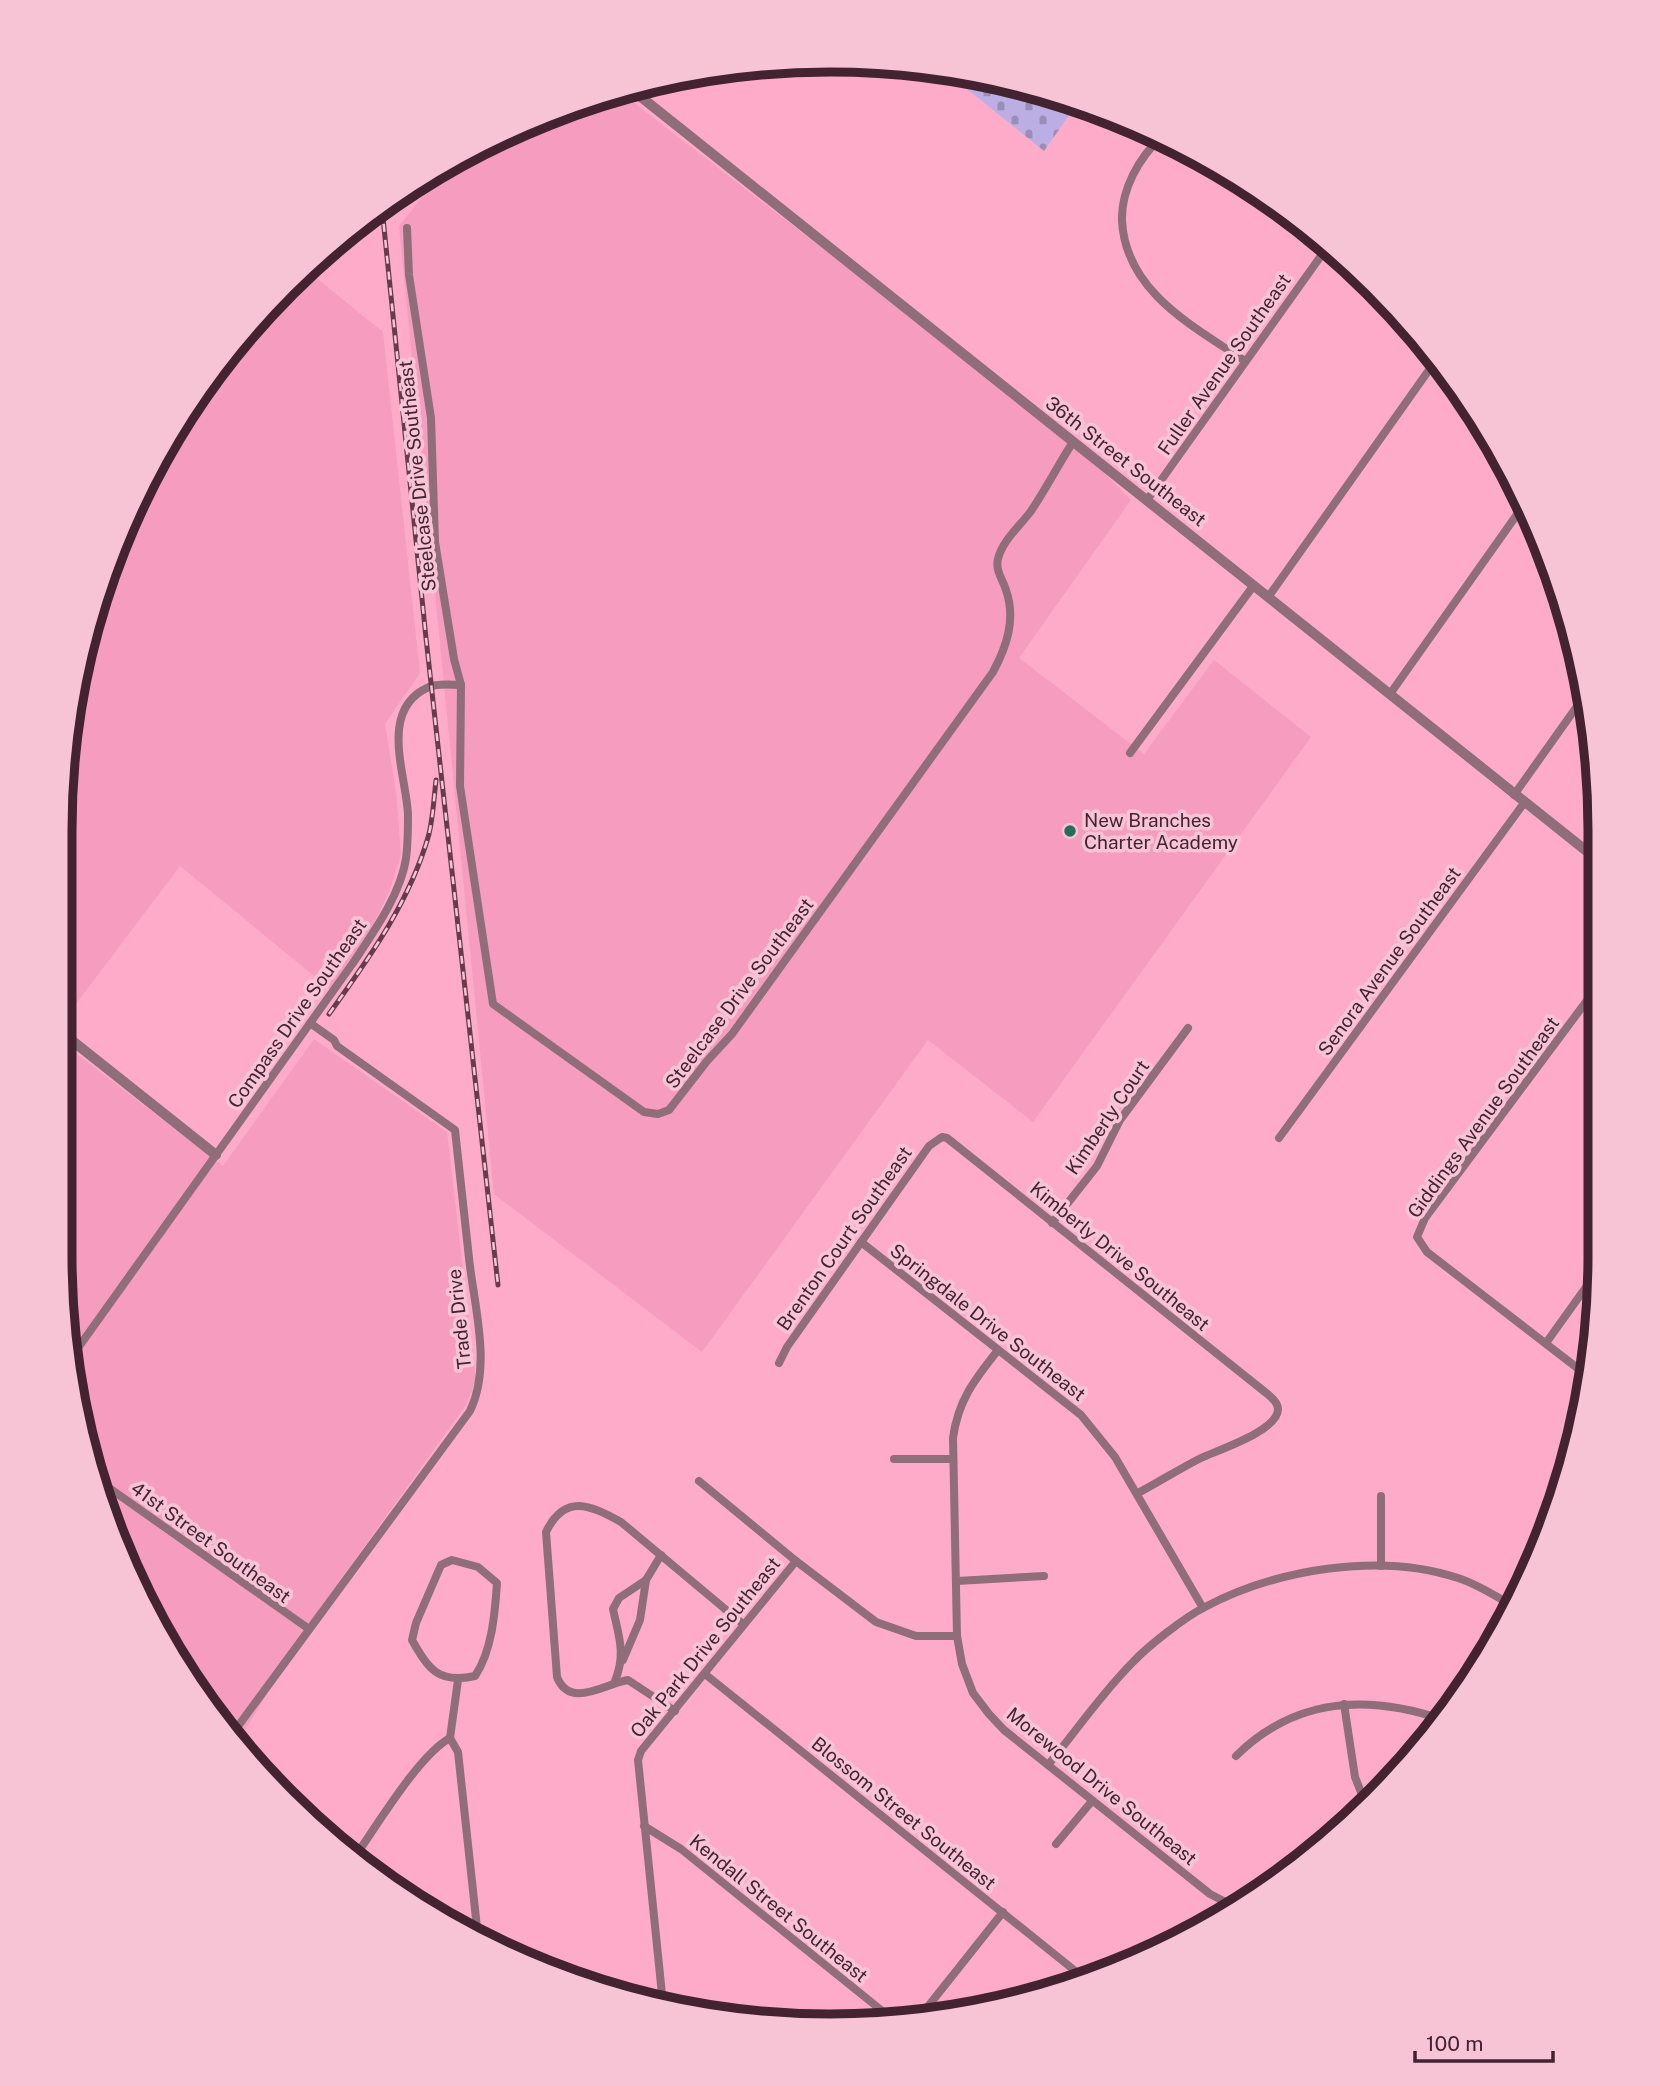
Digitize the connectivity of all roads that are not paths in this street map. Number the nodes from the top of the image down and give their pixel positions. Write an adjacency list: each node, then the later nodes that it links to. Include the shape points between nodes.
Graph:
1 (640, 96): 7 (street, 36th Street Southeast)
2 (1153, 144): 5 (street, via 1126,187 1122,206 1123,238 1131,262 1168,307)
3 (407, 228): 12 (street, Steelcase Drive Southeast, via 409,275 431,418 435,542)
4 (1322, 254): 5 (street, Fuller Avenue Southeast)
5 (1245, 361): 8 (street, Fuller Avenue Southeast)
6 (1431, 367): 11 (street)
7 (1073, 442): 8 (street, 36th Street Southeast); 12 (street, Steelcase Drive Southeast, via 998,557 1010,624 1004,652 993,672 732,1034 670,1111 644,1112 493,1004 460,786)
8 (1147, 500): 10 (street, 36th Street Southeast)
9 (1518, 513): 13 (street)
10 (1254, 585): 11 (street, 36th Street Southeast); 15 (street)
11 (1269, 596): 13 (street, 36th Street Southeast)
12 (461, 685): 20 (street, Compass Drive Southeast, via 432,685 412,696 404,709 399,730 400,775 408,813 406,860 389,906)
13 (1390, 694): 16 (street, 36th Street Southeast)
14 (1578, 705): 16 (street)
15 (1130, 753)
16 (1514, 795): 17 (street, 36th Street Southeast)
17 (1524, 803): 18 (street, 36th Street Southeast); 24 (street, Senora Avenue Southeast)
18 (1588, 852)
19 (1588, 999): 29 (street, Giddings Avenue Southeast, via 1425,1218 1418,1237 1427,1252)
20 (310, 1024): 25 (street, Compass Drive Southeast); 49 (street, Trade Drive, via 456,1130 481,1368 478,1396 470,1411)
21 (1188, 1028): 26 (street, Kimberly Court, via 1121,1119 1097,1166)
22 (72, 1041): 25 (street)
23 (942, 1137): 26 (street, Kimberly Drive Southeast); 27 (street, Brenton Court Southeast, via 929,1146)
24 (1279, 1138)
25 (216, 1155): 30 (street, Compass Drive Southeast)
26 (1052, 1223): 38 (street, Kimberly Drive Southeast, via 1265,1392 1278,1409 1275,1419 1252,1436)
27 (861, 1242): 31 (street, Springdale Drive Southeast); 32 (street, Brenton Court Southeast)
28 (1587, 1285): 29 (street)
29 (1546, 1343): 33 (street)
30 (77, 1349)
31 (998, 1350): 35 (street, Morewood Drive Southeast, via 969,1387 956,1417); 38 (street, Springdale Drive Southeast, via 1081,1415)
32 (779, 1363)
33 (1580, 1370)
34 (894, 1459): 35 (street)
35 (953, 1460): 45 (street, Morewood Drive Southeast)
36 (699, 1481): 41 (street)
37 (108, 1487): 49 (street, 41st Street Southeast)
38 (1138, 1493): 47 (street, Springdale Drive Southeast)
39 (1381, 1496): 42 (street)
40 (661, 1555): 44 (street); 48 (street); 54 (street, via 621,1522 582,1505 565,1508 546,1532 560,1685 577,1693 593,1693)
41 (796, 1561): 48 (street, Oak Park Drive Southeast); 50 (street, via 876,1622 916,1636)
42 (1381, 1566): 46 (street, via 1458,1578); 47 (street, via 1290,1575)
43 (1044, 1576): 45 (street)
44 (646, 1580): 51 (street, via 640,1620); 51 (street, via 619,1598 613,1609)
45 (957, 1581): 50 (street, Morewood Drive Southeast)
46 (1504, 1602)
47 (1203, 1608): 61 (street, via 1134,1660)
48 (743, 1624): 52 (street, Oak Park Drive Southeast)
49 (309, 1629): 58 (street, Trade Drive)
50 (957, 1636): 61 (street, Morewood Drive Southeast, via 973,1693 1004,1730)
51 (621, 1665): 54 (street)
52 (705, 1674): 56 (street, Oak Park Drive Southeast); 68 (street, Blossom Street Southeast)
53 (457, 1680): 53 (street, via 475,1676 483,1664 497,1584 478,1567 452,1560 441,1565 412,1640 435,1672); 59 (street)
54 (615, 1681): 56 (street, via 628,1679)
55 (1344, 1704): 57 (street, via 1404,1707); 60 (street, via 1287,1719 1264,1731); 62 (street, via 1355,1777)
56 (675, 1711): 64 (street, Oak Park Drive Southeast, via 638,1760)
57 (1433, 1716)
58 (237, 1728)
59 (450, 1738): 66 (street, via 438,1744 418,1768); 69 (street, via 458,1752)
60 (1236, 1756)
61 (1048, 1765): 63 (street, Morewood Drive Southeast)
62 (1362, 1796)
63 (1092, 1801): 65 (street); 67 (street, Morewood Drive Southeast)
64 (644, 1826): 71 (street, Oak Park Drive Southeast); 73 (street, Kendall Street Southeast, via 681,1849)
65 (1056, 1844)
66 (359, 1851)
67 (1226, 1902)
68 (1003, 1912): 70 (street, Blossom Street Southeast); 72 (street)
69 (477, 1927)
70 (1078, 1973)
71 (662, 1995)
72 (927, 2008)
73 (884, 2013)

